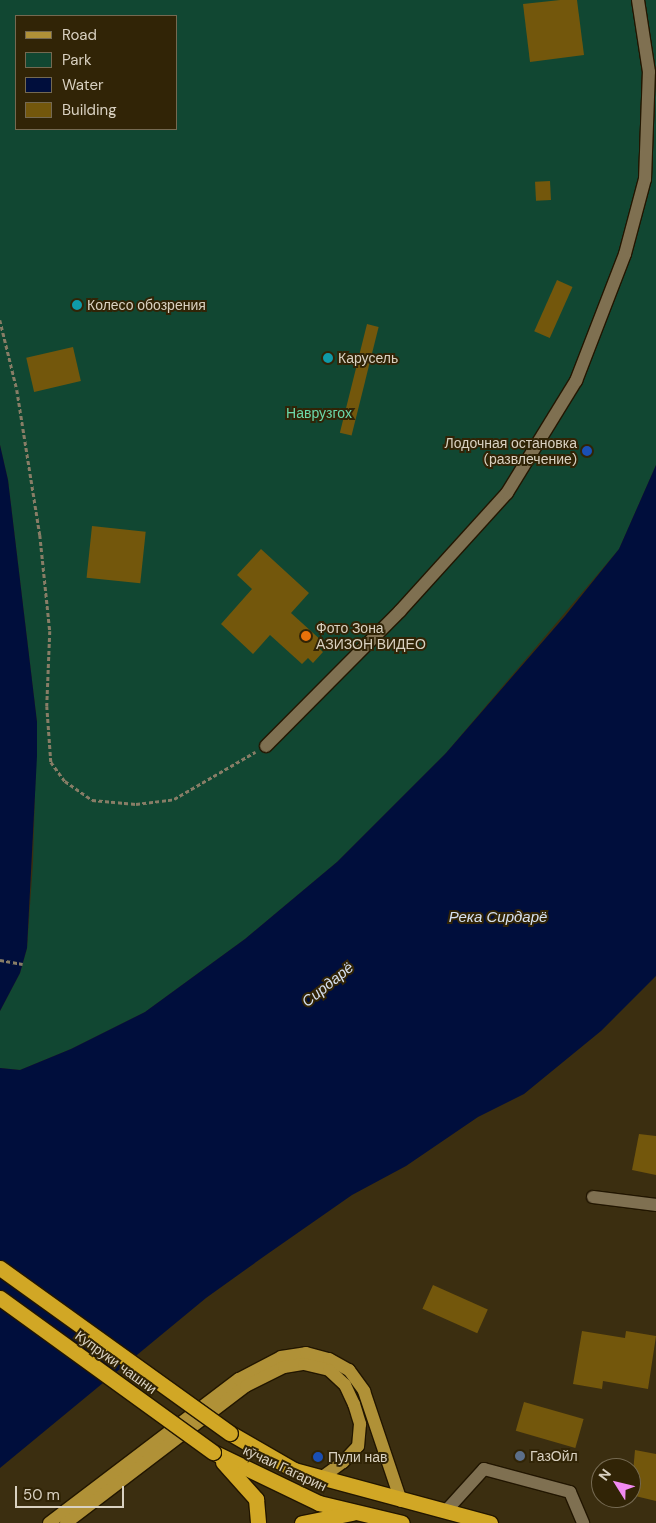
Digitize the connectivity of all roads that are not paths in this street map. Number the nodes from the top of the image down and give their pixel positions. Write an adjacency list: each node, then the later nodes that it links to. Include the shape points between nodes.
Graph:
1 (638, 0): 2 (street, via 649,72 645,179 625,254 576,381 507,493 400,611)
2 (266, 746)
3 (593, 1197): 4 (street)
4 (656, 1205)
5 (0, 1268): 8 (highway, bridge, via 230,1433 294,1470)
6 (0, 1298): 7 (highway, Купруки чашни, bridge)
7 (213, 1452): 10 (highway, кӯчаи Гагарин, via 319,1504); 14 (highway, via 256,1499)
8 (320, 1479): 9 (highway); 13 (main road, via 358,1446 360,1424 354,1404 345,1385 329,1370 304,1364 284,1367 246,1386)
9 (401, 1501): 11 (highway); 12 (main road, via 364,1391 350,1370 329,1359 306,1353 281,1357 239,1379)
10 (360, 1512): 15 (highway); 16 (highway, кӯчаи Гагарин)
11 (445, 1512): 17 (highway); 18 (street, via 484,1469 570,1492)
12 (49, 1523)
13 (66, 1523)
14 (258, 1523)
15 (302, 1523)
16 (402, 1523)
17 (490, 1523)
18 (583, 1523)

